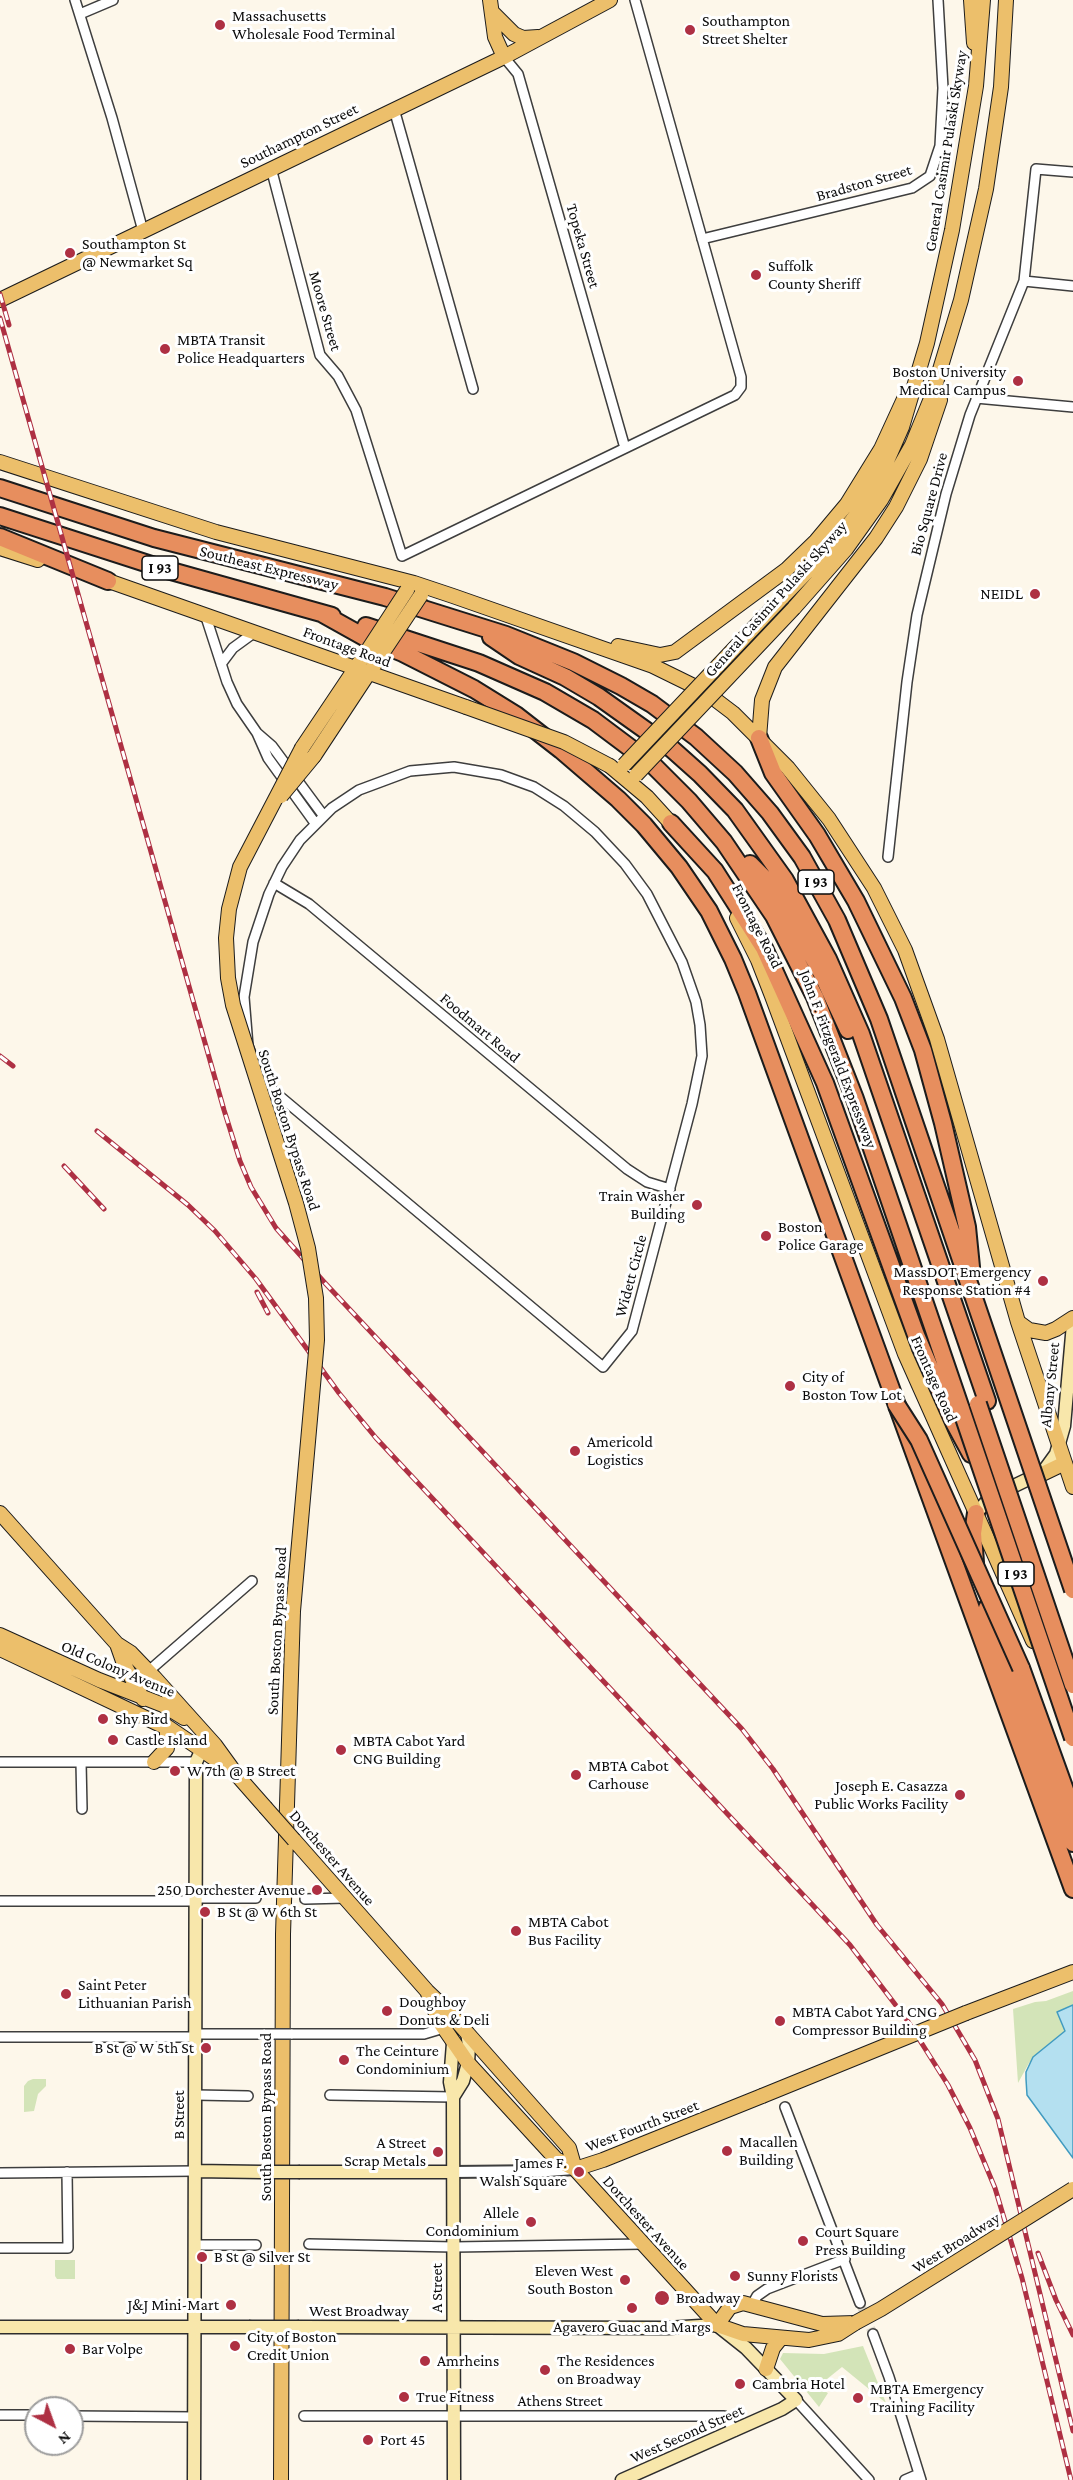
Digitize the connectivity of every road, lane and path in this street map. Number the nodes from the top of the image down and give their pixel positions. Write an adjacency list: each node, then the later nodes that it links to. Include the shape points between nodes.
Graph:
1 (75, 0): 10 (street)
2 (113, 0): 10 (street)
3 (610, 0): 11 (main road, Southampton Street)
4 (635, 0): 18 (street)
5 (938, 0): 18 (street, Bradston Street, via 943,88 940,146 930,176 912,188)
6 (971, 0): 13 (main road)
7 (983, 0): 13 (main road, General Casimir Pulaski Skyway)
8 (1006, 0): 22 (main road, General Casimir Pulaski Skyway, via 1001,87 986,189)
9 (491, 7): 11 (main road, via 507,29 523,38); 12 (main road, via 495,37)
10 (80, 14): 17 (street)
11 (546, 35): 12 (main road, Southampton Street)
12 (504, 57): 14 (main road, Southampton Street); 27 (street, Topeka Street, via 518,74)
13 (977, 75): 23 (main road, General Casimir Pulaski Skyway, via 952,230)
14 (394, 109): 15 (main road, Southampton Street); 24 (street)
15 (271, 168): 17 (main road, Southampton Street); 27 (street, Moore Street, via 320,355 338,376 356,410 402,556)
16 (1073, 172): 19 (street, Bio Square Drive, via 1036,169)
17 (142, 231): 21 (main road, Southampton Street)
18 (702, 239): 27 (street, via 741,387 735,395)
19 (1024, 281): 20 (street); 25 (street, Bio Square Drive)
20 (1073, 286)
21 (0, 300)
22 (952, 331): 44 (main road, via 942,393 916,467 876,538 775,667 762,700); 46 (main road, General Casimir Pulaski Skyway, bridge, via 923,421 892,483 859,534 794,608)
23 (918, 377): 39 (main road, via 874,461 828,528 776,579 683,648 660,655); 46 (main road, General Casimir Pulaski Skyway, bridge, via 895,446 867,499 834,544)
24 (473, 389)
25 (976, 398): 26 (street); 51 (street, Bio Square Drive, via 946,494 917,615)
26 (1073, 407)
27 (625, 448)
28 (0, 462): 34 (main road, via 197,527)
29 (0, 488): 37 (highway, Southeast Expressway / I 93, via 163,540)
30 (0, 516): 36 (highway, Southeast Expressway / I 93, via 164,569)
31 (0, 537): 33 (highway)
32 (0, 548): 33 (main road, Frontage Road)
33 (108, 580): 35 (main road, Frontage Road)
34 (417, 589): 39 (main road); 41 (main road, South Boston Bypass Road, bridge); 42 (main road, South Boston Bypass Road, bridge)
35 (205, 614): 38 (main road, Frontage Road); 40 (street)
36 (323, 614): 50 (highway, John F. Fitzgerald Expressway / I 93, via 462,656 553,697 640,754); 59 (highway, via 497,703 561,750 625,805 674,860 709,911 737,967)
37 (471, 623): 54 (highway, I 93, via 564,658 652,705 723,760 781,827 828,904 866,985); 58 (highway, via 519,656 599,697 672,749 735,810 780,872 819,939 861,1034)
38 (255, 632): 40 (street, via 233,648); 41 (main road, Frontage Road)
39 (559, 635): 44 (main road, via 684,680 720,703)
40 (221, 664): 43 (street, via 237,704)
41 (359, 664): 42 (main road, Frontage Road); 45 (main road, South Boston Bypass Road)
42 (372, 668): 45 (main road, South Boston Bypass Road); 46 (main road, Frontage Road, bridge, via 564,742)
43 (257, 733): 47 (street, via 272,746); 48 (street, via 268,758)
44 (759, 738): 54 (highway, via 773,773 824,846 865,916 910,1015 956,1173 968,1227); 56 (main road, via 796,777 842,838 905,950 937,1040)
45 (308, 752): 141 (main road, South Boston Bypass Road, bridge, via 250,844 229,909 226,952 236,1018 308,1248 317,1340 293,1611 284,1934)
46 (623, 772): 49 (main road, Frontage Road)
47 (323, 815): 48 (street, Widett Circle); 53 (street, Widett Circle, via 359,790 397,774 443,767 476,769 523,783 554,799 585,822 616,853 647,894 677,953 690,982 700,1024 702,1056 698,1078)
48 (315, 823): 52 (street, Widett Circle, via 293,849)
49 (671, 823): 60 (highway, via 714,871 769,958 825,1083 912,1323); 66 (main road, Frontage Road, via 723,894 758,960 892,1323)
50 (713, 828): 58 (highway, via 774,890 835,1001); 60 (highway, John F. Fitzgerald Expressway / I 93, via 774,916 815,997 862,1116)
51 (888, 857)
52 (274, 884): 53 (street, Foodmart Road, via 309,904 627,1169 647,1182); 53 (street, Widett Circle, via 256,930 245,986 246,1035 260,1077 603,1367 632,1331)
53 (670, 1189)
54 (973, 1295): 68 (highway, I 93, bridge)
55 (1073, 1318): 56 (main road, via 1046,1333 1029,1330)
56 (1018, 1322): 61 (main road)
57 (1073, 1324): 61 (main road, Albany Street)
58 (983, 1403): 72 (highway); 75 (highway, bridge)
59 (896, 1404): 87 (highway, bridge, via 919,1440 1021,1668); 89 (highway, bridge)
60 (956, 1413): 79 (highway, John F. Fitzgerald Expressway / I 93, bridge, via 985,1479)
61 (1059, 1448): 62 (main road); 63 (main road, Albany Street)
62 (1065, 1463): 63 (main road); 64 (main road)
63 (1038, 1476): 66 (main road, Albany Street, via 991,1497)
64 (1073, 1488)
65 (0, 1513): 70 (main road, Dorchester Avenue)
66 (976, 1513): 78 (main road, Frontage Road); 88 (highway, via 974,1552 982,1595)
67 (252, 1581): 73 (street)
68 (1073, 1590)
69 (0, 1635): 76 (main road, Old Colony Avenue)
70 (117, 1644): 73 (main road, Dorchester Avenue); 74 (main road, Dorchester Avenue)
71 (0, 1649): 77 (main road, Old Colony Avenue)
72 (1073, 1651)
73 (148, 1671): 74 (street); 80 (main road, Dorchester Avenue)
74 (131, 1678): 76 (main road, Dorchester Avenue)
75 (1073, 1685)
76 (142, 1698): 77 (main road, Dorchester Avenue); 80 (main road, Old Colony Avenue, via 174,1711)
77 (167, 1728): 81 (main road, Dorchester Avenue); 84 (main road, via 167,1748)
78 (1073, 1730)
79 (1073, 1738)
80 (215, 1745): 85 (main road, Dorchester Avenue)
81 (199, 1756): 84 (street); 85 (main road, Dorchester Avenue); 92 (main road, B Street)
82 (0, 1762): 83 (street)
83 (81, 1762): 84 (street); 86 (street)
84 (154, 1762)
85 (236, 1774): 91 (main road, Dorchester Avenue, bridge)
86 (82, 1809)
87 (1073, 1812)
88 (1073, 1843)
89 (1073, 1888)
90 (256, 1898): 92 (street)
91 (345, 1898): 93 (street); 96 (main road, Dorchester Avenue)
92 (197, 1899): 94 (street); 99 (main road, B Street)
93 (305, 1899)
94 (0, 1901)
95 (1073, 1972): 108 (main road, West Fourth Street, bridge)
96 (427, 1991): 97 (main road, Dorchester Avenue); 98 (main road, Dorchester Avenue)
97 (444, 2028): 99 (street, bridge, via 424,2034); 101 (main road, Dorchester Avenue)
98 (467, 2032): 102 (main road, A Street); 108 (main road, Dorchester Avenue, via 569,2148)
99 (196, 2036): 100 (street); 103 (main road, B Street)
100 (0, 2037)
101 (453, 2043): 102 (main road, Dorchester Avenue); 106 (main road, A Street)
102 (468, 2063): 106 (main road, A Street); 108 (main road, Dorchester Avenue, via 556,2159)
103 (196, 2095): 105 (street); 109 (main road, B Street)
104 (330, 2095): 106 (street)
105 (248, 2096)
106 (453, 2097): 111 (main road, A Street)
107 (785, 2107): 120 (street)
108 (575, 2169): 111 (street, West Fourth Street); 115 (main road, Dorchester Avenue)
109 (195, 2171): 110 (street); 111 (main road, West Fourth Street, bridge); 116 (main road, B Street)
110 (67, 2172): 112 (street); 119 (street, via 68,2248)
111 (453, 2172): 118 (main road, A Street)
112 (0, 2173)
113 (1073, 2189): 123 (main road, West Broadway, bridge)
114 (309, 2244): 118 (street)
115 (643, 2244): 118 (street); 124 (main road, Dorchester Avenue)
116 (195, 2245): 117 (street); 126 (main road, B Street)
117 (256, 2245)
118 (454, 2247): 127 (main road, A Street)
119 (0, 2248)
120 (845, 2259): 121 (street); 122 (street, via 767,2289)
121 (861, 2303)
122 (752, 2305): 123 (main road, West Broadway, via 822,2324); 124 (main road, via 730,2307)
123 (855, 2323): 129 (main road, West Broadway, via 820,2339)
124 (717, 2325): 127 (main road, West Broadway); 129 (main road, West Broadway, via 743,2334); 130 (main road, Dorchester Avenue)
125 (0, 2327): 126 (main road, West Broadway)
126 (195, 2327): 127 (main road, West Broadway, bridge); 137 (main road, B Street)
127 (454, 2328): 134 (main road, A Street)
128 (873, 2334): 139 (street)
129 (781, 2338): 130 (main road)
130 (766, 2369): 131 (main road, Dorchester Avenue)
131 (796, 2400): 138 (main road, West Second Street); 144 (street, Dorchester Avenue)
132 (0, 2415): 133 (street)
133 (24, 2415)
134 (453, 2415): 136 (street, Athens Street); 138 (street, Athens Street, via 724,2416); 142 (main road, A Street)
135 (84, 2416): 137 (street)
136 (304, 2416)
137 (194, 2417): 140 (main road, B Street)
138 (735, 2431): 143 (main road, West Second Street)
139 (920, 2477): 145 (street)
140 (194, 2480)
141 (281, 2480)
142 (453, 2480)
143 (622, 2480)
144 (869, 2480)
145 (906, 2480)

